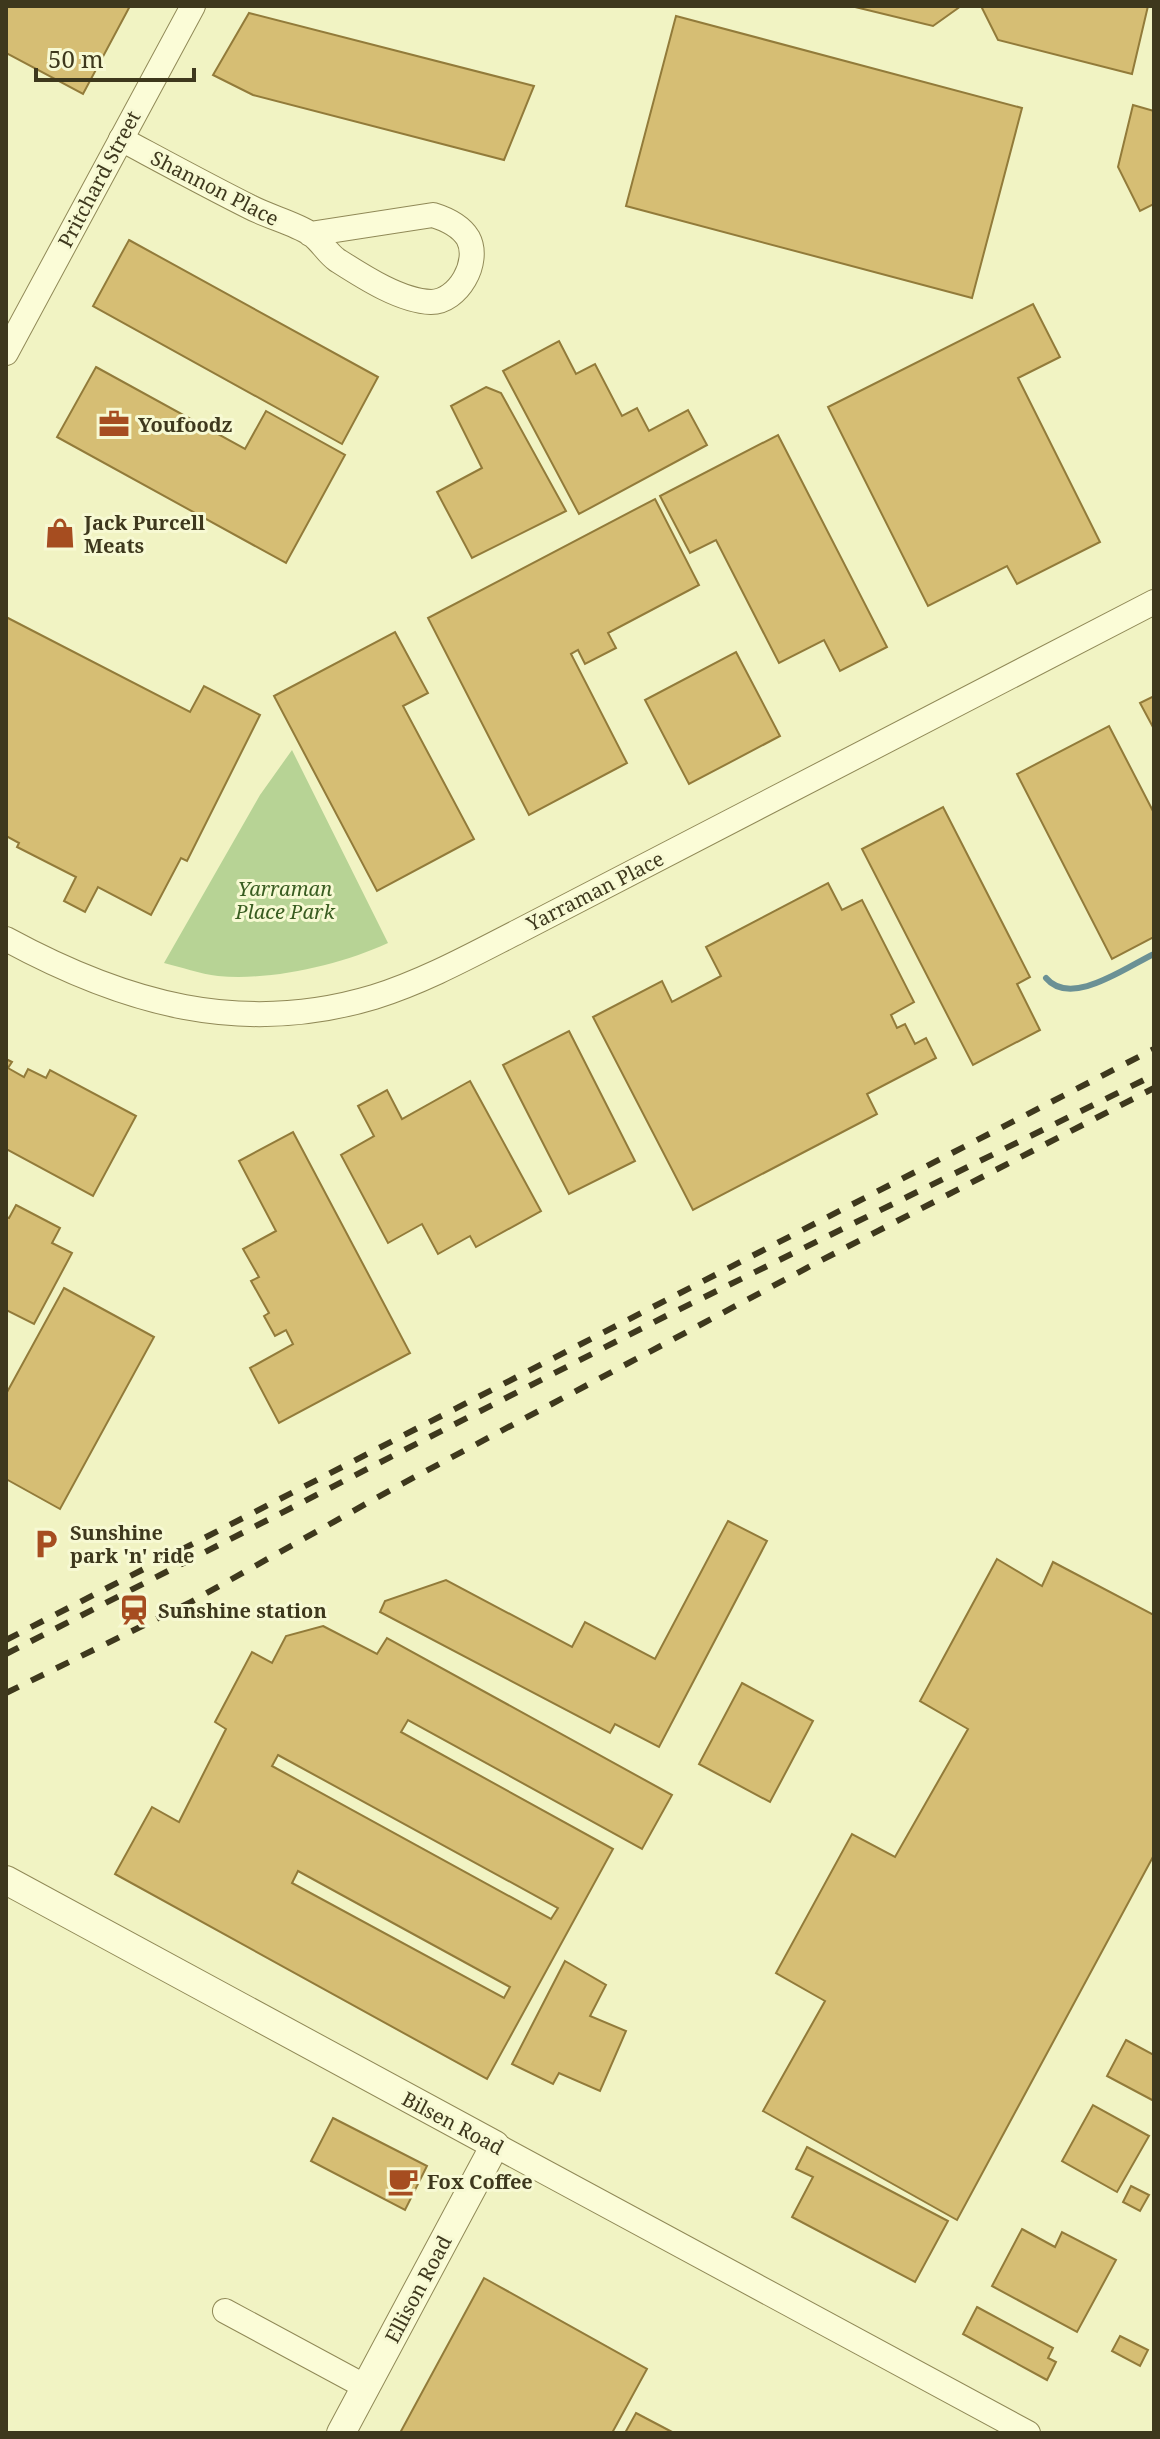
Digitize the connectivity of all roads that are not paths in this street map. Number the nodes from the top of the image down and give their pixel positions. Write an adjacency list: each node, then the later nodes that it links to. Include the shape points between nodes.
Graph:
1 (193, 6): 2 (street, Pritchard Street)
2 (121, 139): 3 (street, Shannon Place); 4 (street, Pritchard Street)
3 (310, 234): 3 (street, Shannon Place, via 433,215 468,238 470,267 447,297 419,300 335,259)
4 (6, 353)
5 (1154, 602): 6 (street, Yarraman Place, via 519,931 374,997 272,1015 178,1007 103,987)
6 (6, 939)
7 (6, 1880): 8 (street, Bilsen Road)
8 (495, 2145): 10 (street, Ellison Road); 12 (street, Bilsen Road)
9 (225, 2311): 10 (street)
10 (366, 2387): 11 (street, Ellison Road)
11 (341, 2433)
12 (1028, 2433)

